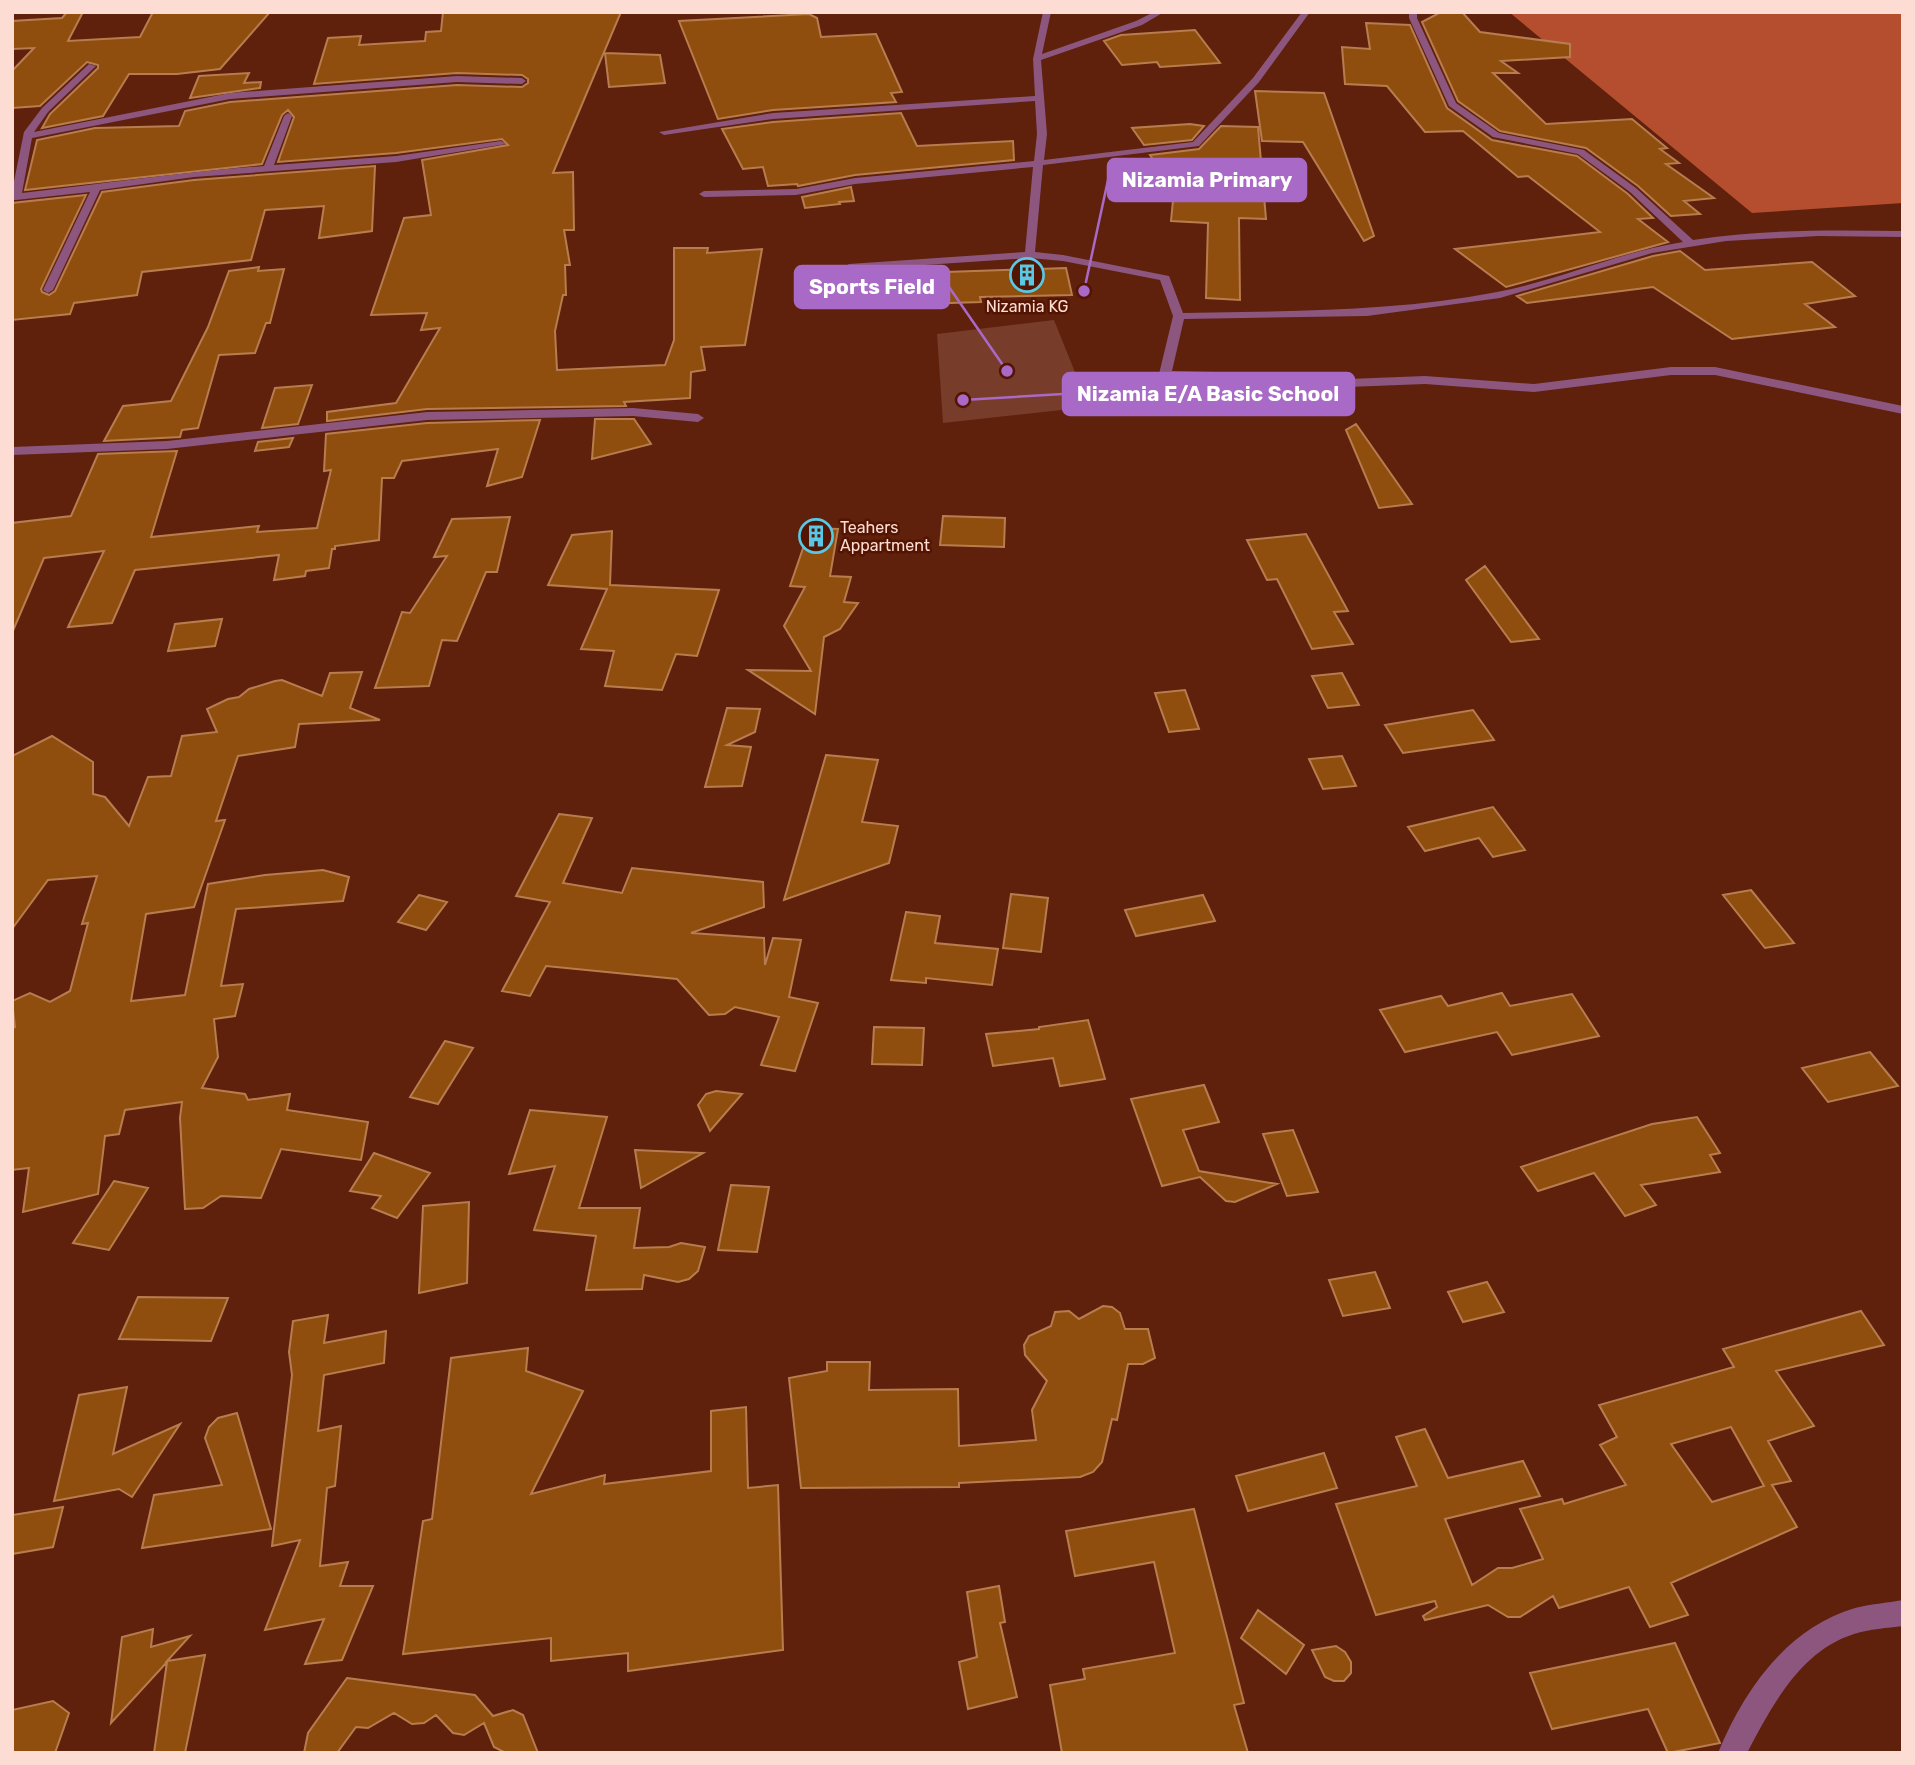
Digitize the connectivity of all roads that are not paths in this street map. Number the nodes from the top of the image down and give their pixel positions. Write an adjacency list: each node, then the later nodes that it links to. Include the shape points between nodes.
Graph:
1 (1160, 12): 5 (street)
2 (1307, 12): 13 (street, via 1256,80 1196,144)
3 (1413, 12): 19 (street, via 1452,104 1496,135 1581,152 1633,190)
4 (1045, 13): 5 (street)
5 (1037, 59): 8 (street)
6 (92, 66): 11 (street, via 45,110)
7 (522, 81): 11 (street, via 457,79 230,96)
8 (1040, 98): 10 (street, via 773,116); 13 (street)
9 (288, 116): 14 (street)
10 (664, 132)
11 (28, 136): 17 (street)
12 (501, 144): 14 (street, via 396,159)
13 (1040, 162): 16 (street, via 796,191); 20 (street)
14 (268, 169): 15 (street, via 194,174)
15 (96, 189): 17 (street); 22 (street)
16 (704, 194)
17 (14, 197)
18 (1903, 234): 19 (street, via 1818,233)
19 (1691, 244): 23 (street, via 1651,250 1500,295 1367,313)
20 (1030, 255): 21 (street); 23 (street, via 1165,278)
21 (849, 267)
22 (48, 290)
23 (1179, 316): 24 (street, via 1165,374 1215,376 1271,386 1425,380 1534,388 1671,370 1715,371)
24 (1903, 410)
25 (698, 418): 26 (street, via 632,412 427,416 167,445)
26 (12, 451)
27 (1903, 1614): 28 (street, via 1850,1622 1808,1642 1773,1679)
28 (1732, 1753)

